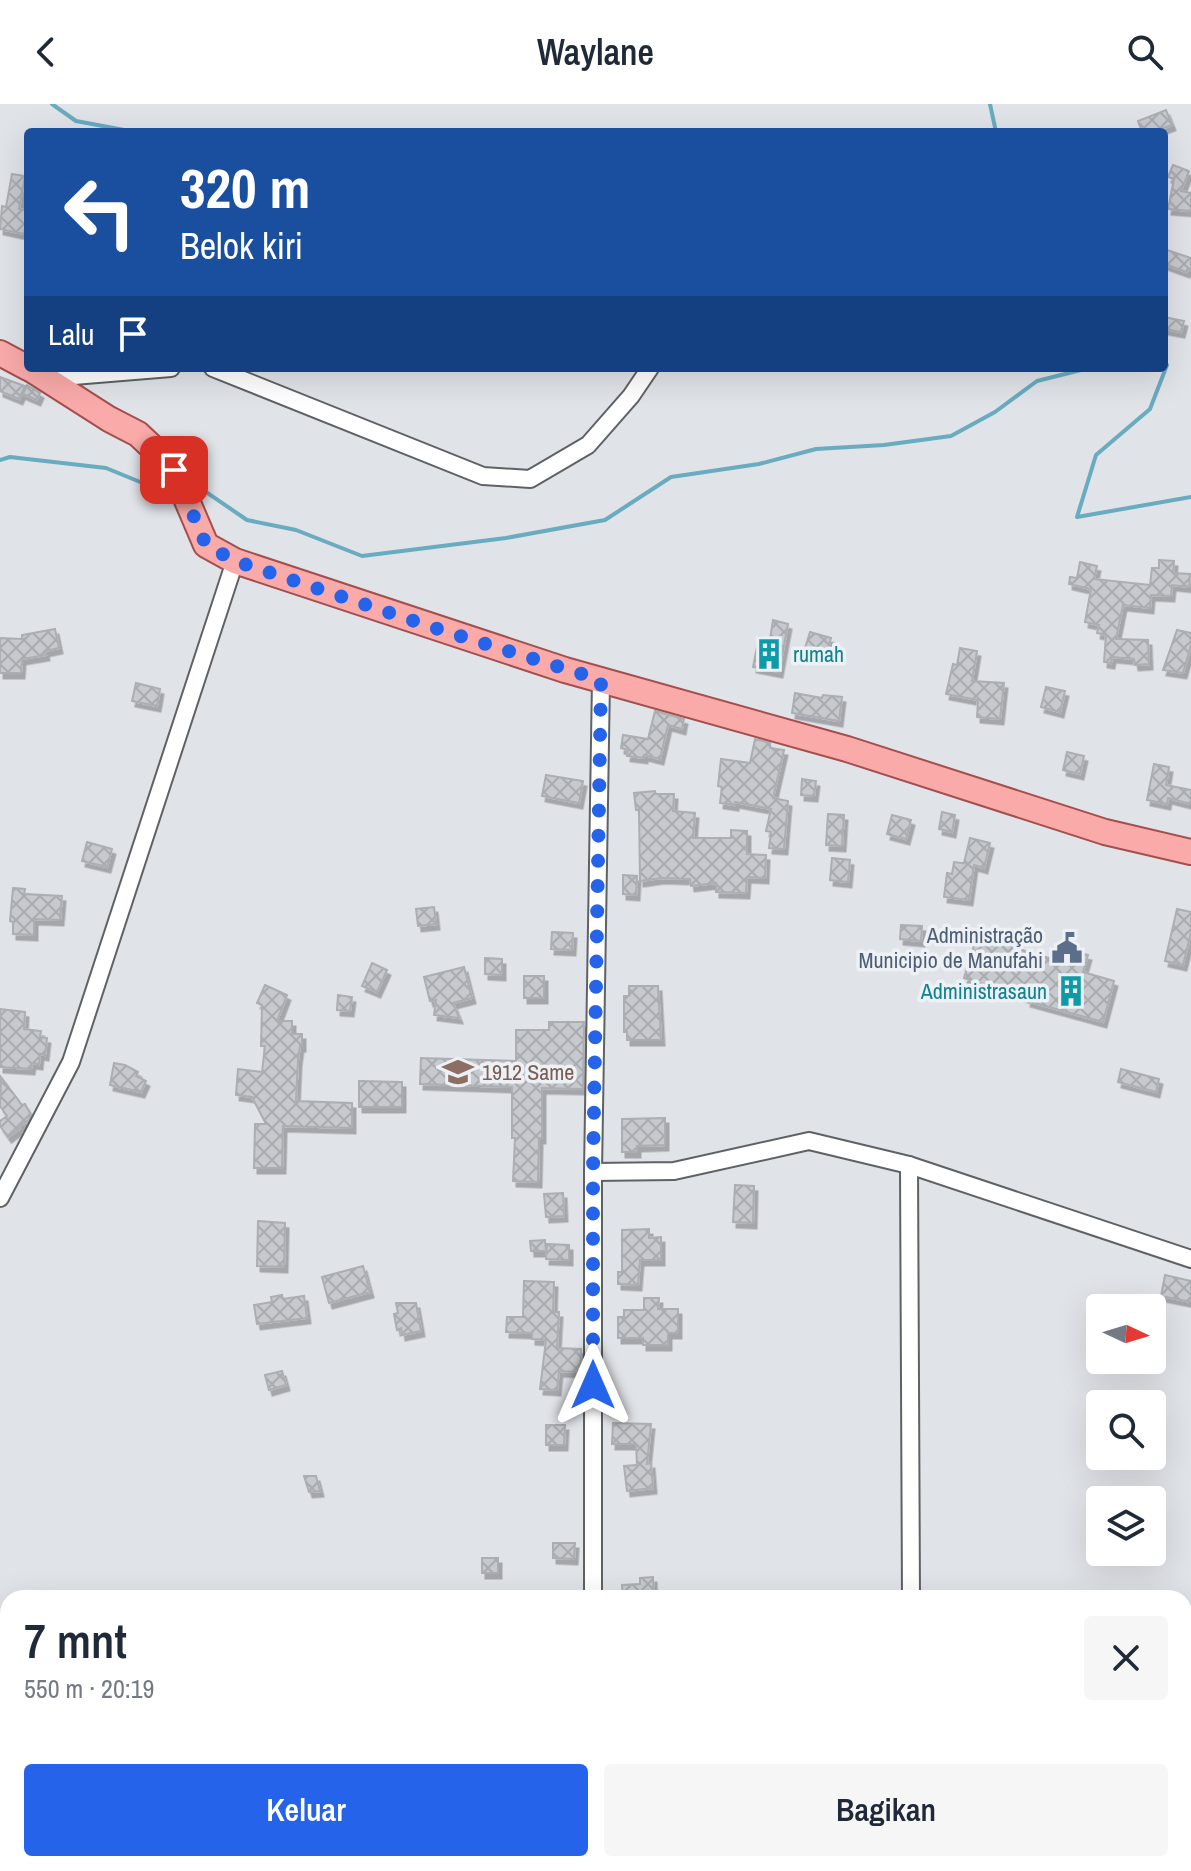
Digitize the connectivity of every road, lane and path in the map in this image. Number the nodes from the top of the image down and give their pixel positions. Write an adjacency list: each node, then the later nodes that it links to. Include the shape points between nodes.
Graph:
1 (0, 353): 2 (main road)
2 (24, 365)
3 (37, 372): 6 (main road, via 138,434 155,450 174,470 206,545)
4 (223, 372): 5 (street, via 483,476 530,479 588,445)
5 (647, 372)
6 (235, 561): 7 (main road); 11 (street, via 71,1062)
7 (601, 680): 8 (main road, via 847,749 1105,832); 10 (street)
8 (1191, 852)
9 (909, 1165): 10 (street, via 809,1141 674,1171); 12 (street); 14 (street)
10 (593, 1172): 13 (street)
11 (0, 1198)
12 (1191, 1259)
13 (593, 1590)
14 (911, 1590)

